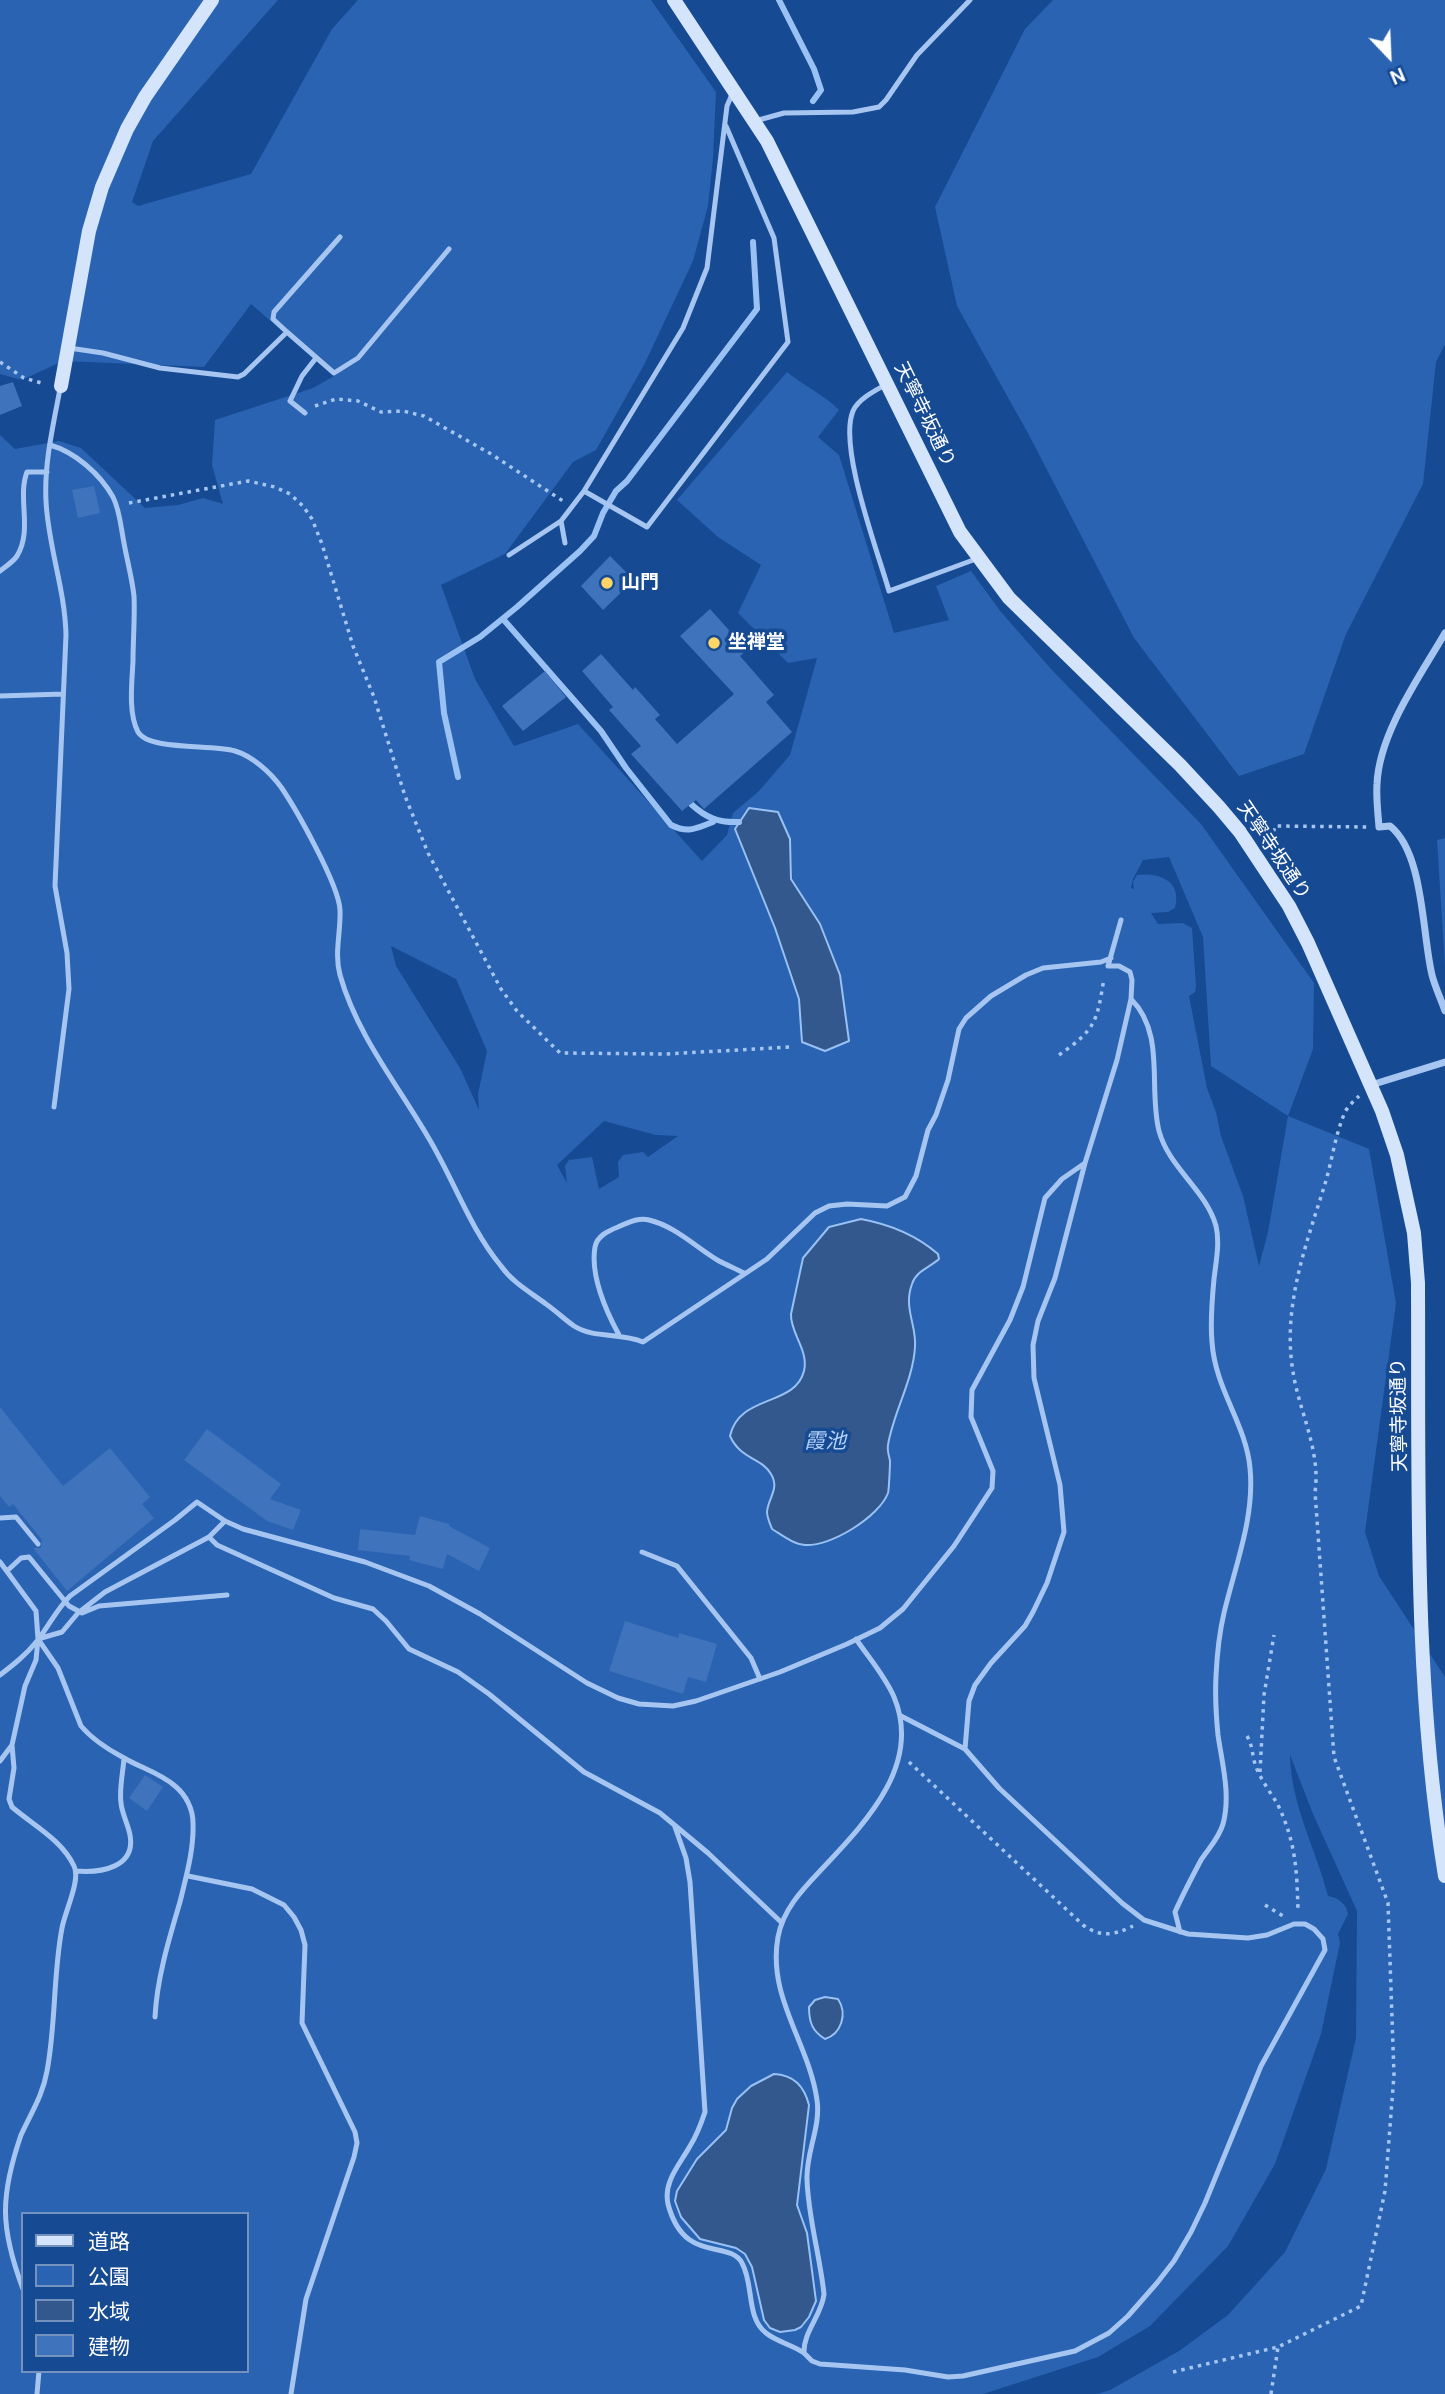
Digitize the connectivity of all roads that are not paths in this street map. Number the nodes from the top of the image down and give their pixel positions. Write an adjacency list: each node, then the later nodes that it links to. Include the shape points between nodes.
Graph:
1 (212, 0): 10 (street, via 145,97 102,187)
2 (674, 0): 4 (street, 天寧寺坂通り)
3 (970, 0): 5 (lane, via 917,55 879,107 784,113)
4 (734, 89): 5 (street, 天寧寺坂通り); 6 (lane)
5 (755, 121): 12 (street, 天寧寺坂通り)
6 (725, 123): 17 (lane, via 707,268 683,328); 17 (lane, via 774,238 788,342 647,527)
7 (340, 237): 9 (lane, via 274,312 273,319)
8 (449, 248): 11 (lane, via 358,358 334,373)
9 (287, 332): 10 (lane, via 244,374 231,378); 11 (lane)
10 (67, 348): 13 (street)
11 (316, 358): 14 (lane, via 290,401)
12 (887, 384): 21 (street, 天寧寺坂通り, via 960,532); 21 (lane, via 854,409 850,442 889,592)
13 (61, 386): 15 (lane)
14 (305, 413)
15 (50, 445): 16 (lane); 35 (lane, via 79,458 116,506 134,596 133,707 140,735 162,744 233,750 261,766 279,784 339,898 337,956 360,1024 445,1166 471,1224 501,1267 525,1290 586,1333)
16 (47, 472): 22 (lane, via 27,472 22,484 25,519 18,554); 24 (lane, via 46,504 65,613)
17 (584, 491): 18 (lane)
18 (561, 521): 19 (lane); 20 (lane)
19 (565, 543)
20 (509, 555)
21 (978, 558): 31 (street, 天寧寺坂通り, via 1009,598 1219,807 1264,867 1308,943)
22 (0, 571)
23 (1445, 633): 29 (street, via 1396,719 1381,757 1377,784 1379,827 1390,826 1402,835 1415,870 1433,976)
24 (63, 694): 25 (lane); 32 (lane, via 55,886 69,989)
25 (0, 696)
26 (1121, 920): 27 (lane)
27 (1111, 957): 28 (lane, via 1108,967 1130,972); 34 (lane, via 1043,968 976,1008 959,1030 948,1080 905,1197 887,1206 847,1204 814,1213 780,1248)
28 (1131, 999): 33 (lane); 62 (lane, via 1143,1014 1152,1040 1161,1135 1215,1224 1212,1344 1220,1382 1251,1469 1247,1520 1224,1614 1216,1679 1226,1814 1175,1912)
29 (1445, 1011)
30 (1445, 1062): 31 (street)
31 (1370, 1085): 60 (street, 天寧寺坂通り, via 1397,1155 1414,1233 1422,1651 1430,1775)
32 (54, 1107)
33 (1085, 1163): 49 (lane, via 1045,1198 1023,1287 972,1391 971,1417 993,1471 992,1488 954,1546 903,1609 880,1628); 54 (lane, via 1032,1345 1034,1378 1060,1485 1064,1532 1025,1626 975,1685)
34 (744, 1273): 35 (lane, via 643,1342); 35 (lane, via 648,1219 603,1234 595,1246 596,1263 604,1304)
35 (619, 1335)
36 (0, 1518): 39 (lane, via 16,1517)
37 (225, 1521): 38 (lane); 46 (lane, via 197,1502); 51 (lane, via 429,1586 618,1698 673,1706)
38 (209, 1537): 47 (lane, via 105,1592); 57 (lane, via 217,1545 334,1598 373,1609 409,1649 458,1672 584,1772)
39 (38, 1544)
40 (642, 1552): 51 (lane, via 677,1566 751,1658)
41 (0, 1562): 43 (lane)
42 (50, 1569): 44 (lane)
43 (7, 1571): 44 (lane, via 29,1557); 48 (lane, via 36,1611)
44 (43, 1574): 46 (lane)
45 (228, 1595): 47 (lane, via 99,1606)
46 (65, 1601): 47 (lane); 48 (lane)
47 (78, 1613): 48 (lane, via 62,1632)
48 (38, 1639): 50 (lane); 53 (lane); 55 (lane, via 58,1668 81,1726)
49 (856, 1639): 51 (lane); 52 (lane, via 888,1685)
50 (0, 1675)
51 (760, 1679)
52 (901, 1716): 54 (lane); 61 (lane, via 900,1754 891,1780 857,1830 800,1892)
53 (12, 1745): 56 (lane); 58 (lane, via 12,1807 55,1842)
54 (965, 1749): 62 (lane, via 999,1788 1122,1903 1144,1920)
55 (124, 1758): 58 (lane, via 120,1798 130,1833 129,1853 110,1869); 59 (lane, via 162,1777 184,1795 193,1823)
56 (0, 1761)
57 (674, 1824): 61 (lane); 65 (lane, via 690,1882 705,2112 670,2182 667,2202 680,2231 690,2241 740,2259 761,2329)
58 (76, 1871): 64 (lane, via 60,1940 47,2072 38,2105 9,2166 2,2200 4,2233)
59 (188, 1876): 63 (lane, via 161,1973); 68 (lane, via 252,1889 284,1905 294,1917 305,1945 302,2022 355,2132 354,2157 306,2299)
60 (1445, 1876)
61 (782, 1923): 65 (lane, via 775,1955 777,1982 814,2082 818,2114 807,2182 824,2294 821,2311 804,2342)
62 (1180, 1932): 65 (lane, via 1248,1938 1305,1924 1323,1939 1325,1950 1261,2066 1191,2232 1157,2283 1118,2325 1075,2351 976,2374 948,2377 820,2364)
63 (155, 2017)
64 (21, 2283)
65 (804, 2353)
66 (39, 2373): 67 (lane)
67 (37, 2394)
68 (291, 2394)

